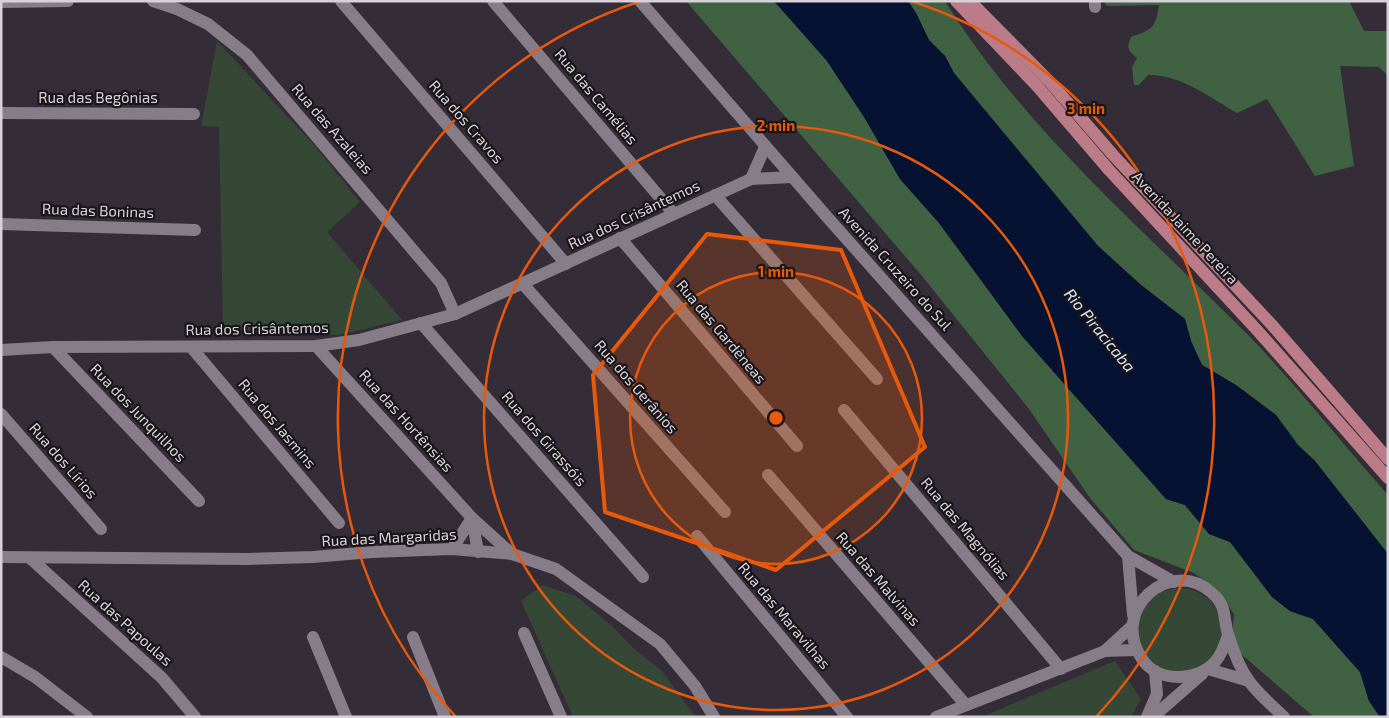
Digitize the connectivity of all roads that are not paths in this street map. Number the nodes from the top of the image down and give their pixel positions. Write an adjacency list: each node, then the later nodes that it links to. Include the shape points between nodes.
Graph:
1 (68, 1): 8 (street)
2 (153, 1): 21 (street, Rua das Azaleias, via 208,24 247,55 441,283)
3 (341, 1): 19 (street, Rua dos Cravos)
4 (493, 1): 15 (street, Rua das Camélias)
5 (640, 1): 11 (street, Avenida Cruzeiro do Sul)
6 (956, 1): 33 (main road, Avenida Jaime Pereira, via 1037,86)
7 (970, 1): 31 (main road, Avenida Jaime Pereira, via 1050,82 1114,156 1272,325)
8 (1, 2)
9 (1, 113): 10 (street, Rua das Begônias)
10 (194, 114)
11 (765, 147): 12 (street, Avenida Cruzeiro do Sul); 13 (street)
12 (792, 177): 13 (street, Rua dos Crisântemos); 43 (street, Avenida Cruzeiro do Sul)
13 (752, 179): 14 (street, Rua dos Crisântemos)
14 (714, 195): 15 (street, Rua dos Crisântemos); 27 (street)
15 (674, 214): 18 (street, Rua dos Crisântemos)
16 (1, 224): 17 (street, Rua das Boninas)
17 (195, 230)
18 (620, 238): 19 (street, Rua dos Crisântemos); 30 (street, Rua das Gardêneas)
19 (566, 264): 20 (street, Rua dos Crisântemos)
20 (523, 284): 21 (street, Rua dos Crisântemos); 35 (street, Rua dos Gerânios)
21 (455, 314): 22 (street, Rua dos Crisântemos)
22 (421, 323): 23 (street, Rua dos Crisântemos, via 359,340); 46 (street, Rua dos Girassóis)
23 (316, 346): 25 (street, Rua dos Crisântemos); 36 (street, Rua das Hortênsias)
24 (53, 347): 25 (street, Rua dos Crisântemos); 26 (street, Rua dos Crisântemos); 34 (street, Rua dos Junquilhos)
25 (191, 347): 37 (street, Rua dos Jasmins)
26 (1, 350)
27 (877, 380)
28 (844, 410): 56 (street, Rua das Magnólias)
29 (1, 414): 38 (street, Rua dos Lírios)
30 (797, 446)
31 (1388, 460)
32 (768, 475): 60 (street, Rua das Malvinas)
33 (1388, 478)
34 (199, 501)
35 (725, 512)
36 (472, 518): 40 (street); 41 (street); 42 (street, Rua das Hortênsias)
37 (339, 523)
38 (101, 529)
39 (697, 536): 67 (street, Rua das Maravilhas)
40 (452, 549): 41 (street, Rua das Margaridas); 45 (street, Rua das Margaridas, via 313,558)
41 (478, 552): 42 (street, Rua das Margaridas)
42 (512, 554): 66 (street, Rua das Margaridas, via 556,569 660,644 695,686)
43 (1128, 556): 47 (street, Avenida Cruzeiro do Sul); 48 (street)
44 (1, 557): 45 (street, Rua das Margaridas)
45 (30, 558): 62 (street, Rua das Papoulas, via 162,678)
46 (643, 577)
47 (1174, 582): 48 (street, via 1151,591 1140,602); 50 (street, via 1196,584 1210,592 1221,604 1227,619)
48 (1132, 622): 53 (street); 54 (street)
49 (524, 633): 65 (street)
50 (1228, 635): 57 (street, via 1223,651); 59 (street)
51 (313, 637): 63 (street)
52 (413, 637): 64 (street)
53 (1105, 650): 54 (street); 56 (street)
54 (1136, 650): 58 (street)
55 (1, 657): 61 (street, via 36,678)
56 (1061, 669): 60 (street)
57 (1206, 670): 58 (street, via 1180,678); 59 (street); 70 (street)
58 (1155, 671): 69 (street, via 1157,694)
59 (1249, 681): 71 (street)
60 (965, 704): 68 (street)
61 (87, 717)
62 (195, 717)
63 (346, 717)
64 (445, 717)
65 (562, 717)
66 (714, 717)
67 (847, 717)
68 (936, 717)
69 (1148, 717)
70 (1153, 717)
71 (1284, 717)

